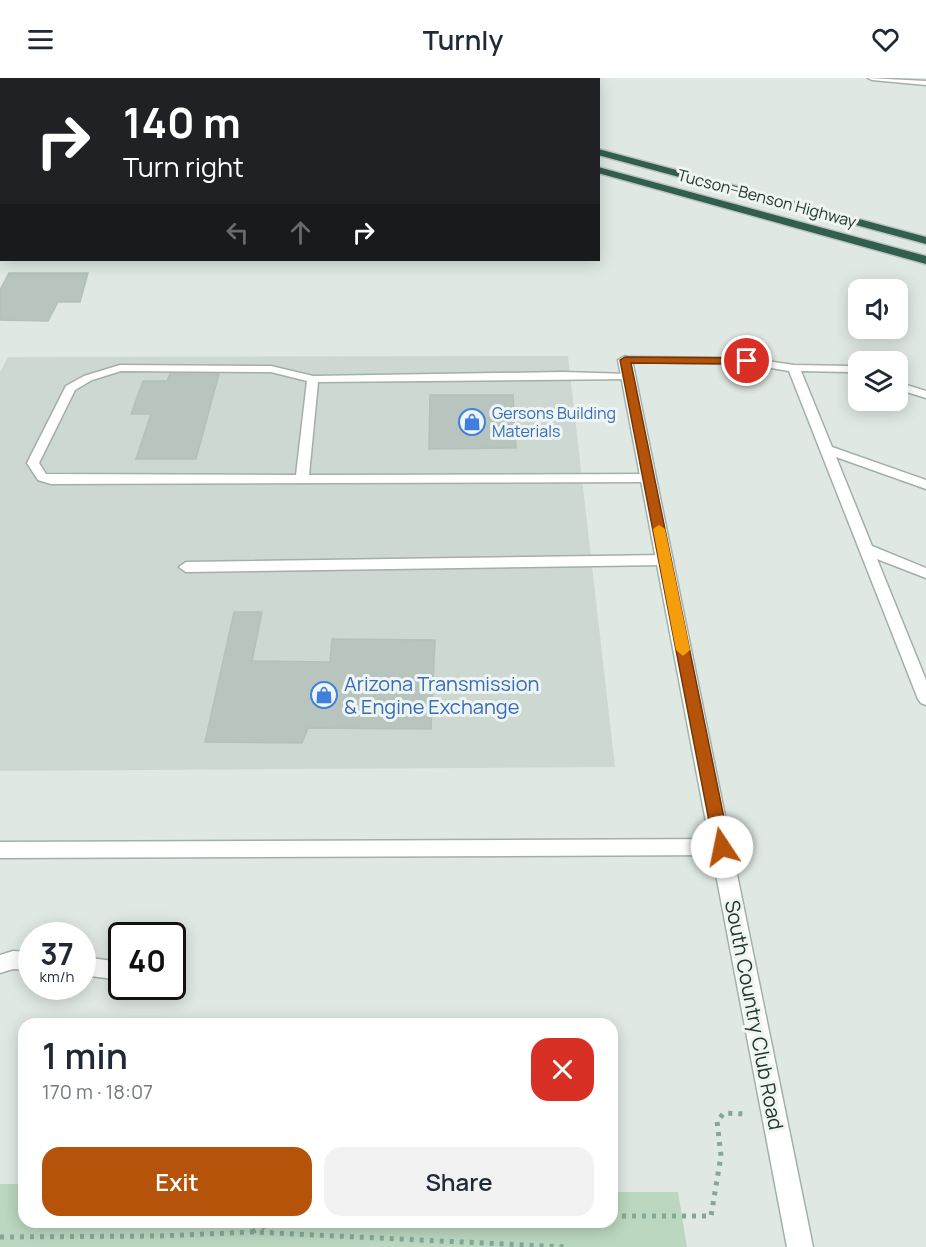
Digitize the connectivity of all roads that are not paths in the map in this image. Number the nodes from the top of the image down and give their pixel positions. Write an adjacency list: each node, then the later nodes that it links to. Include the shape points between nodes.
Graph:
1 (872, 78): 2 (lane)
2 (926, 83)
3 (600, 152): 5 (highway, Tucson–Benson Highway)
4 (600, 171): 6 (highway, Tucson–Benson Highway)
5 (926, 241)
6 (926, 260)
7 (627, 368): 8 (lane, via 747,361); 10 (lane, via 563,375); 14 (street, South Country Club Road)
8 (794, 368): 9 (lane); 13 (lane)
9 (848, 369)
10 (313, 379): 15 (lane); 15 (lane, via 271,369 120,368 70,388 33,463 42,477 51,480)
11 (908, 389): 12 (lane)
12 (926, 395)
13 (827, 450): 16 (lane); 17 (lane)
14 (649, 478): 15 (lane); 18 (street, South Country Club Road)
15 (302, 479)
16 (926, 485)
17 (866, 549): 20 (lane); 21 (lane)
18 (666, 560): 19 (lane); 22 (street, South Country Club Road)
19 (186, 567)
20 (926, 573)
21 (925, 695)
22 (722, 847): 23 (lane); 26 (street, South Country Club Road)
23 (0, 850)
24 (18, 961): 25 (lane)
25 (0, 964)
26 (800, 1247)

